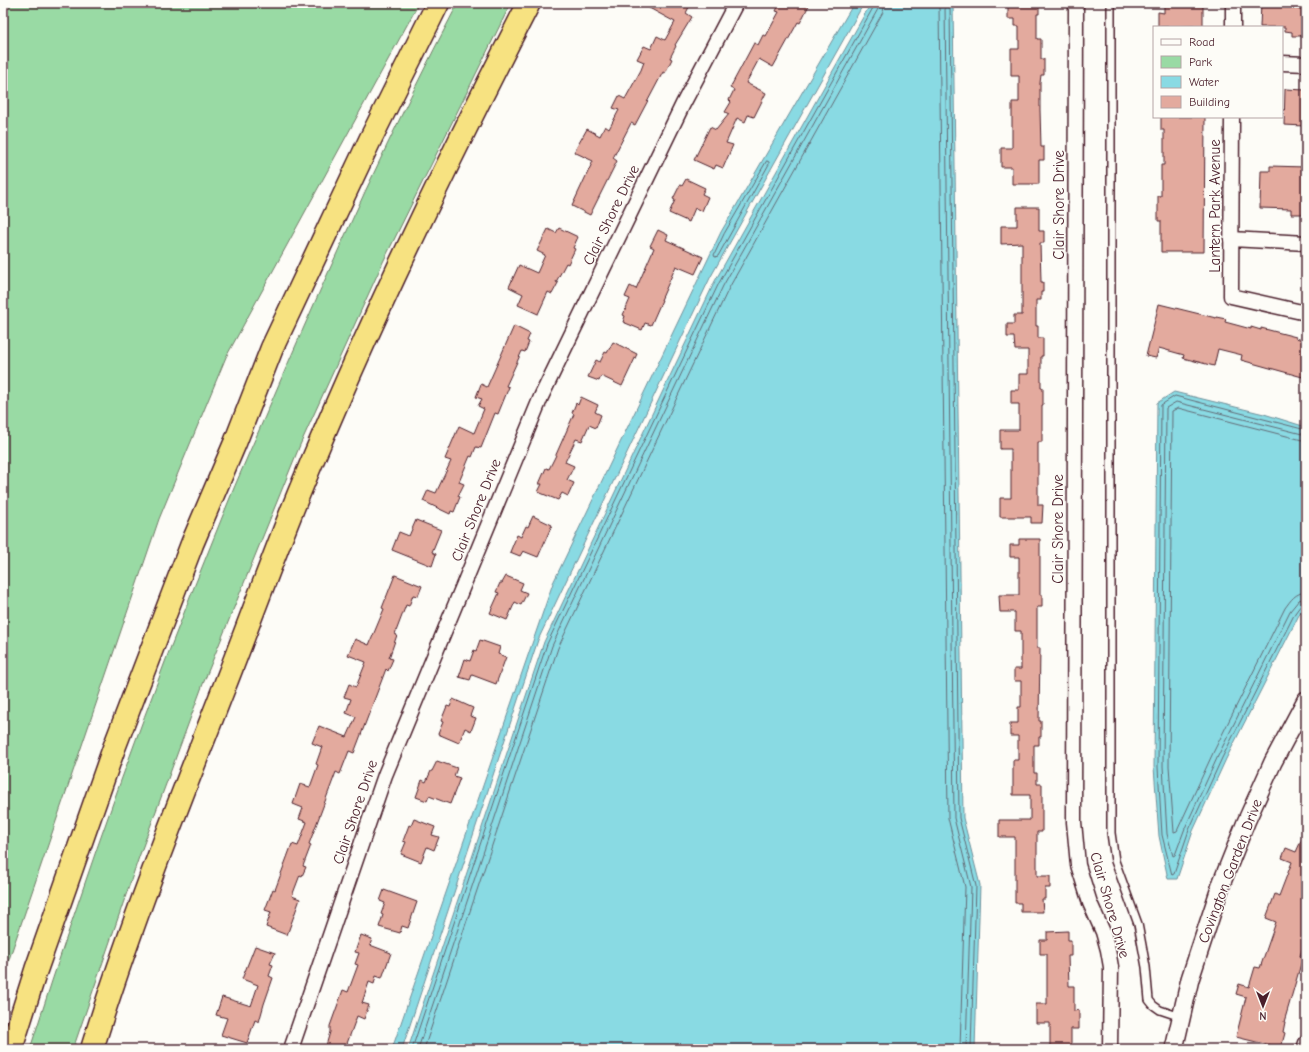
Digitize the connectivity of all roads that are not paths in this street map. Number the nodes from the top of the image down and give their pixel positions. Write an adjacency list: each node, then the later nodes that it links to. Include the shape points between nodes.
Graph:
1 (438, 3): 17 (highway, via 272,348 192,544 114,748 39,963)
2 (530, 3): 18 (highway, via 406,253 300,493 152,872)
3 (736, 3): 19 (street, Clair Shore Drive, via 683,104 541,397 385,775)
4 (1076, 3): 20 (street, Clair Shore Drive, via 1074,822 1078,865 1108,950)
5 (1112, 3): 15 (lane, via 1111,833 1115,861 1138,924 1149,1000 1160,1010)
6 (1233, 3): 7 (street)
7 (1233, 26)
8 (1283, 63): 9 (street)
9 (1306, 64)
10 (1232, 118): 11 (street, Lantern Park Avenue)
11 (1231, 239): 12 (street); 13 (street, Lantern Park Avenue, via 1231,296)
12 (1306, 243)
13 (1306, 313)
14 (1306, 700): 15 (street, Covington Garden Drive, via 1273,762 1222,882)
15 (1181, 1017): 21 (street, Covington Garden Drive)
16 (1306, 1043): 22 (street)
17 (12, 1049)
18 (92, 1049)
19 (291, 1049)
20 (1110, 1049)
21 (1174, 1049)
22 (1304, 1049)

